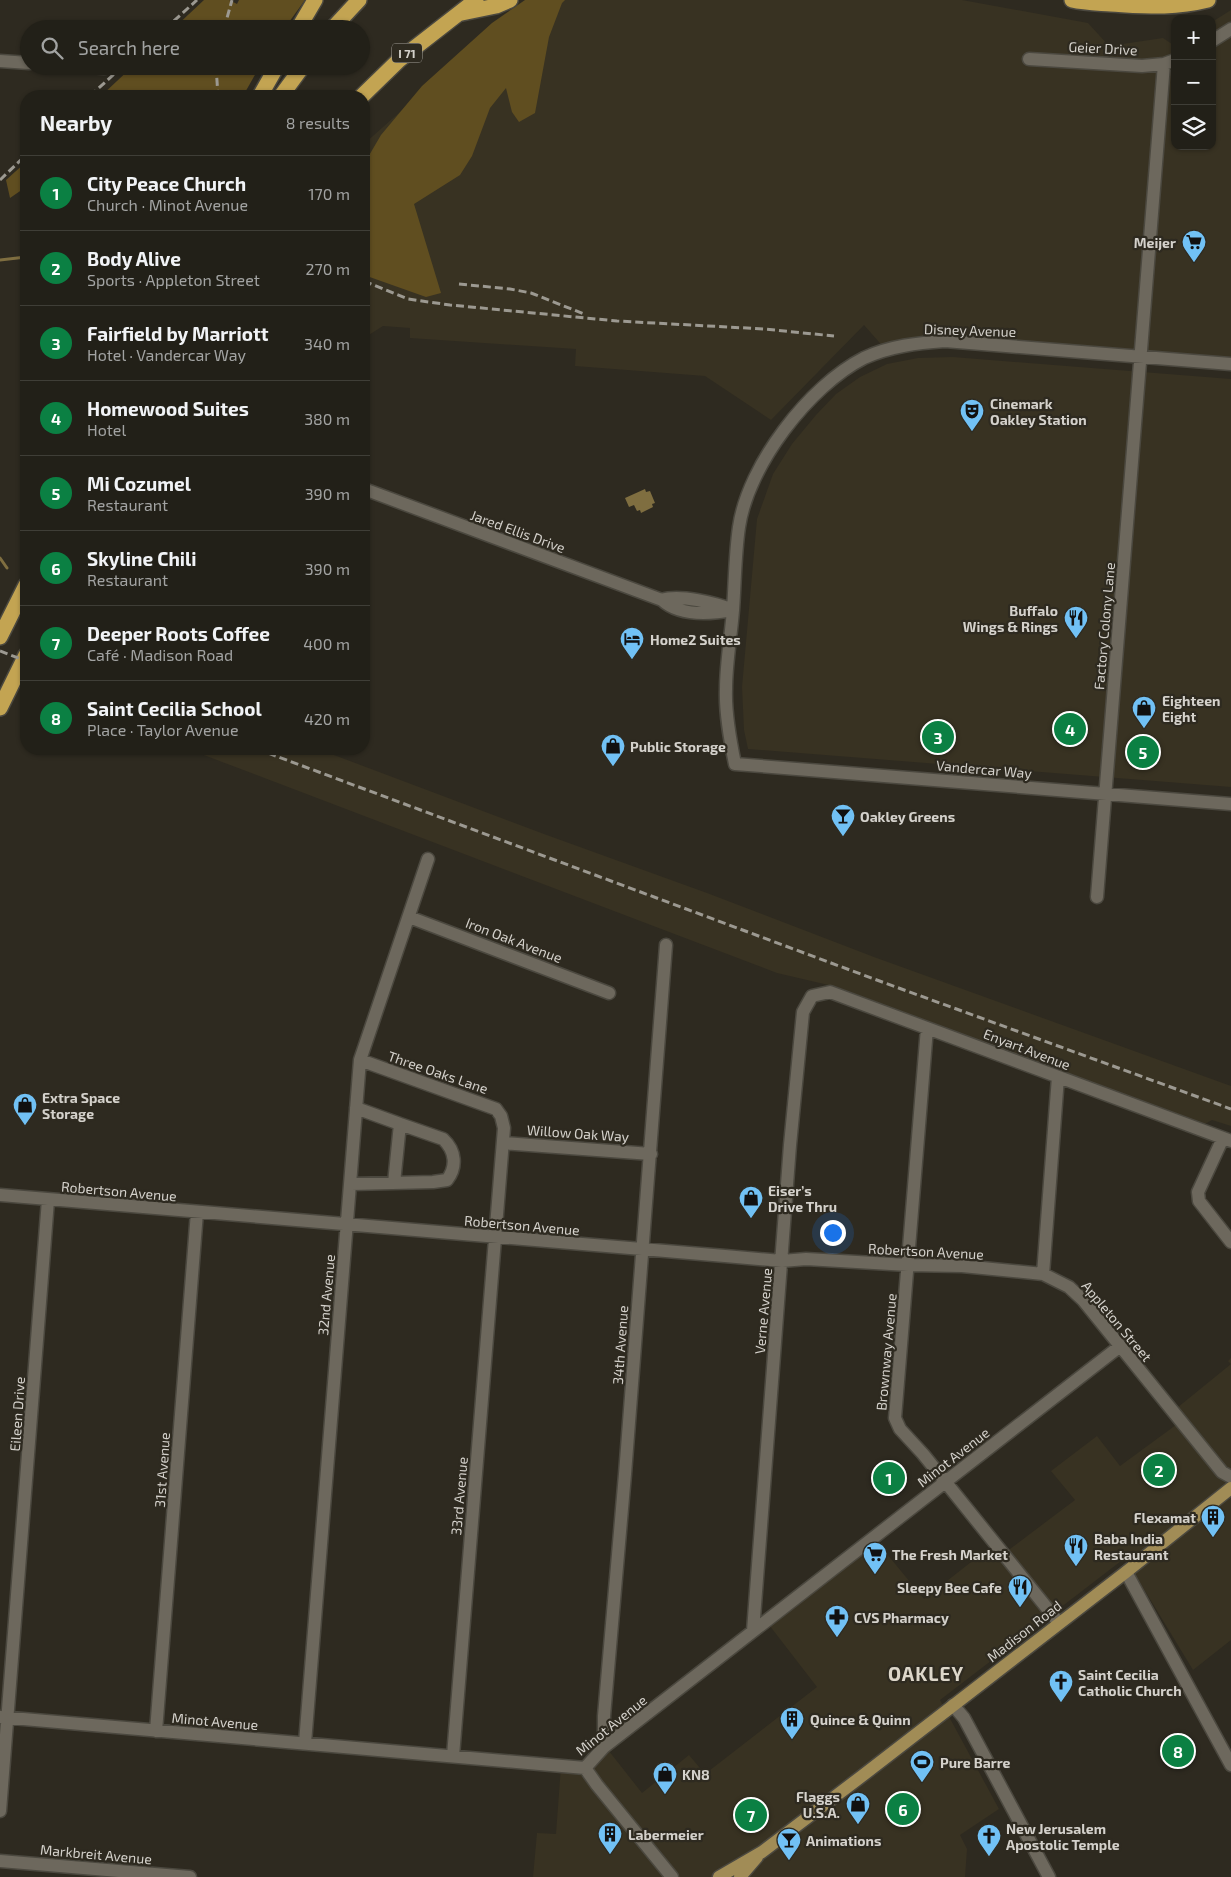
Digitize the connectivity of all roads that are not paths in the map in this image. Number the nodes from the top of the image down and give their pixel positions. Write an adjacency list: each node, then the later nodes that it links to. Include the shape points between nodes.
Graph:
1 (315, 0): 9 (highway)
2 (359, 0): 10 (highway)
3 (476, 0): 8 (highway, I 71)
4 (510, 0): 8 (highway)
5 (1072, 0): 7 (highway)
6 (1208, 0): 7 (highway, via 1170,7)
7 (1106, 2)
8 (456, 15): 21 (highway, I 71, via 399,60)
9 (303, 20)
10 (340, 20)
11 (1231, 29): 12 (street)
12 (1216, 38)
13 (1029, 59): 16 (street, Geier Drive, via 1142,66)
14 (0, 61): 15 (street)
15 (20, 62)
16 (1169, 62): 22 (street, Factory Colony Lane)
17 (272, 75): 19 (highway)
18 (296, 75): 20 (highway)
19 (263, 90)
20 (285, 90)
21 (368, 90)
22 (1141, 356): 23 (street, Disney Avenue); 26 (street, Disney Avenue, via 945,341 912,343 864,358 818,392 784,428 752,482 739,526); 31 (street, Factory Colony Lane)
23 (1231, 364)
24 (370, 491): 26 (street, Jared Ellis Drive, via 662,600 670,608 713,614)
25 (20, 597): 27 (highway)
26 (733, 610): 30 (street, Disney Avenue, via 726,690)
27 (0, 637)
28 (20, 667): 29 (highway)
29 (0, 708)
30 (735, 764): 31 (street, Vandercar Way)
31 (1106, 794): 32 (street, Vandercar Way); 34 (street, Factory Colony Lane)
32 (1231, 804)
33 (428, 859): 35 (street, 32nd Avenue)
34 (1098, 897)
35 (409, 917): 37 (street, Iron Oak Avenue); 40 (street, 32nd Avenue)
36 (666, 945): 46 (street, 34th Avenue)
37 (609, 993)
38 (812, 996): 39 (street, Enyart Avenue, via 830,992); 56 (street, Verne Avenue, via 803,1012)
39 (927, 1028): 41 (street, Enyart Avenue); 57 (street, Brownway Avenue)
40 (360, 1060): 42 (street, 32nd Avenue); 45 (street, Three Oaks Lane, via 496,1109 504,1128)
41 (1058, 1077): 44 (street, Enyart Avenue); 58 (street)
42 (356, 1108): 43 (street); 48 (street, 32nd Avenue)
43 (400, 1124): 47 (street); 47 (street, via 443,1139 451,1148 454,1163 453,1172 446,1180)
44 (1227, 1140): 54 (street, via 1198,1192 1198,1201)
45 (503, 1143): 46 (street, Willow Oak Way); 53 (street, Three Oaks Lane)
46 (650, 1154): 55 (street, 34th Avenue)
47 (394, 1183): 48 (street)
48 (350, 1184): 52 (street, 32nd Avenue)
49 (0, 1195): 50 (street, Robertson Avenue)
50 (48, 1200): 51 (street, Robertson Avenue); 67 (street, Eileen Drive)
51 (198, 1212): 52 (street, Robertson Avenue); 68 (street, 31st Avenue)
52 (348, 1225): 53 (street, Robertson Avenue); 69 (street, 32nd Avenue)
53 (494, 1237): 55 (street, Robertson Avenue); 71 (street, 33rd Avenue)
54 (1231, 1242)
55 (642, 1250): 56 (street, Robertson Avenue); 70 (street, 34th Avenue)
56 (782, 1261): 57 (street, Robertson Avenue, via 806,1259); 65 (street, Verne Avenue)
57 (908, 1266): 58 (street, Robertson Avenue, via 962,1266); 61 (street, Brownway Avenue, via 895,1418 900,1429)
58 (1043, 1274): 59 (street, Appleton Street, via 1069,1287 1083,1300)
59 (1120, 1347): 60 (street, Appleton Street, via 1222,1472); 61 (street, Minot Avenue)
60 (1231, 1477)
61 (945, 1482): 64 (street, Brownway Avenue); 65 (street, Minot Avenue)
62 (1231, 1488): 63 (main road, Madison Road)
63 (1126, 1572): 64 (main road, Madison Road); 72 (street)
64 (1059, 1622): 66 (main road, Madison Road)
65 (753, 1631): 70 (street, Minot Avenue)
66 (954, 1705): 76 (main road, Madison Road); 79 (street)
67 (4, 1718): 68 (street, Minot Avenue); 74 (street, Eileen Drive)
68 (156, 1731): 69 (street, Minot Avenue)
69 (305, 1743): 71 (street, Minot Avenue)
70 (604, 1747): 73 (street, Minot Avenue)
71 (453, 1756): 73 (street, Minot Avenue)
72 (1231, 1765)
73 (585, 1768): 78 (street)
74 (0, 1811)
75 (0, 1861): 77 (street, Markbreit Avenue)
76 (729, 1875)
77 (190, 1877)
78 (672, 1877)
79 (1049, 1877)

